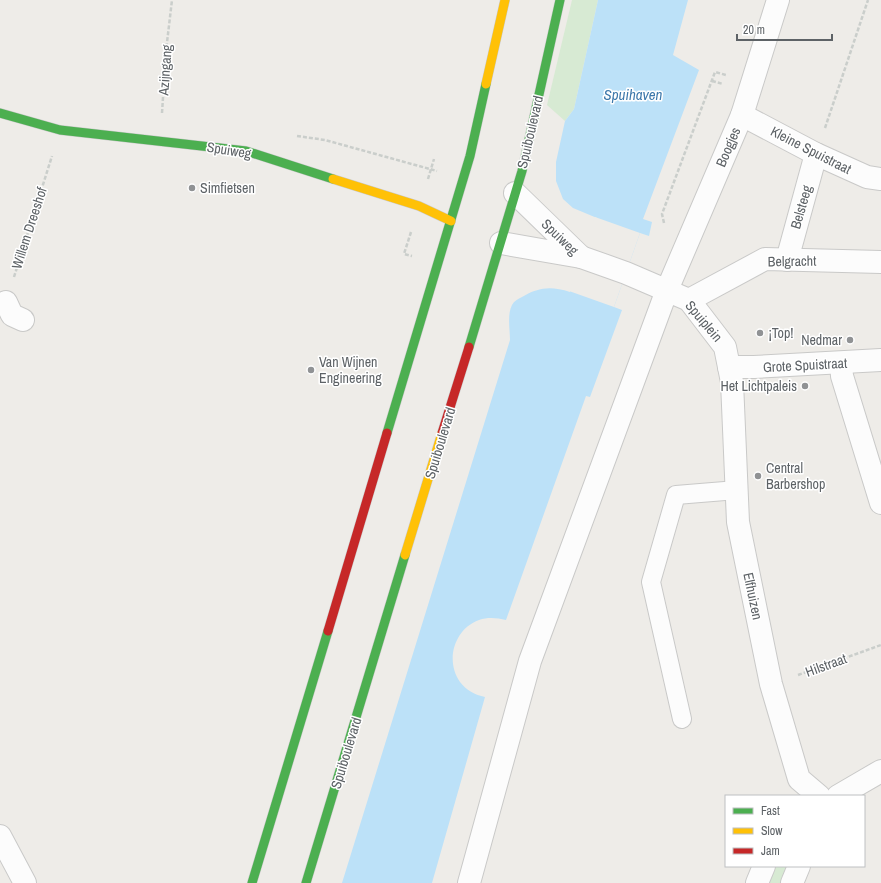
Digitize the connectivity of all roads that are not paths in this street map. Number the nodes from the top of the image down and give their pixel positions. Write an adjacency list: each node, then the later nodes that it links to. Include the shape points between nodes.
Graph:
1 (505, 0): 9 (street, via 470,156)
2 (560, 0): 8 (street, Spuiboulevard)
3 (778, 0): 5 (street, Boogjes)
4 (0, 113): 9 (street, Spuiweg, via 60,130 246,151 419,206)
5 (742, 115): 6 (street, Kleine Spuistraat); 14 (street, Boogjes)
6 (816, 154): 7 (street, Kleine Spuistraat, via 868,178); 12 (street, Belsteeg)
7 (881, 179)
8 (515, 193): 10 (street, Spuiboulevard); 11 (street, Spuiweg)
9 (451, 221): 32 (street)
10 (500, 243): 11 (street, Spuiweg); 33 (street, Spuiboulevard)
11 (581, 257): 14 (street, Spuiplein)
12 (786, 260): 13 (street, Belgracht); 15 (street, Belgracht, via 766,259)
13 (881, 262)
14 (667, 290): 15 (street, Spuiplein); 34 (street, via 530,661)
15 (689, 300): 20 (street, Spuiplein, via 725,346)
16 (6, 302): 17 (street, via 12,315)
17 (23, 320)
18 (881, 360): 19 (street, Grote Spuistraat)
19 (841, 363): 20 (street, Grote Spuistraat, via 754,367); 22 (street, via 842,376)
20 (731, 374): 21 (street, Elfhuizen)
21 (737, 490): 23 (lane, via 676,495 651,582); 25 (street, Elfhuizen, via 738,522 771,684)
22 (881, 503)
23 (682, 719)
24 (881, 772): 27 (street)
25 (796, 788): 26 (street, Elfhuizen)
26 (816, 795)
27 (840, 795)
28 (0, 836): 31 (street)
29 (764, 867): 35 (street)
30 (799, 867): 36 (street)
31 (25, 883)
32 (252, 883)
33 (306, 883)
34 (470, 883)
35 (757, 883)
36 (792, 883)

